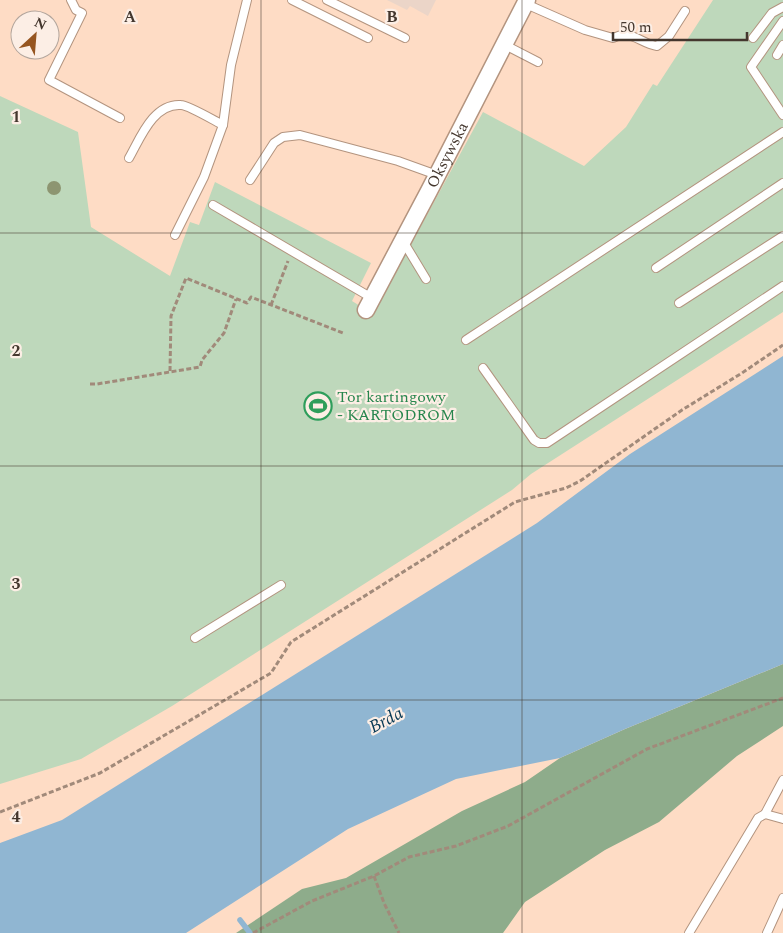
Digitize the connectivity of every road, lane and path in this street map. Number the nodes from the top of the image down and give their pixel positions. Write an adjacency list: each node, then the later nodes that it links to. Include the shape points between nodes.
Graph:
1 (71, 0): 17 (lane, via 76,10 82,13 49,80)
2 (247, 0): 18 (lane, via 230,65)
3 (292, 0): 9 (lane)
4 (327, 0): 10 (lane)
5 (527, 2): 7 (lane, via 585,30 614,38 621,34 630,35 657,46); 12 (street, Oksywska)
6 (783, 7): 11 (lane, via 772,14)
7 (685, 11)
8 (783, 21): 16 (lane, via 751,68)
9 (368, 38)
10 (406, 38)
11 (753, 38)
12 (505, 45): 15 (lane); 21 (street, Oksywska)
13 (783, 45): 14 (lane)
14 (777, 55)
15 (538, 62)
16 (783, 115)
17 (120, 118)
18 (223, 125): 20 (lane, via 181,105 162,109 149,123); 25 (lane, via 204,176)
19 (783, 132): 37 (lane)
20 (129, 158)
21 (438, 175): 22 (lane, via 300,135 283,137 274,143); 27 (street, Oksywska)
22 (250, 180)
23 (783, 183): 29 (lane)
24 (213, 205): 28 (lane)
25 (176, 235)
26 (783, 236): 33 (lane)
27 (403, 241): 30 (lane); 34 (street, Oksywska)
28 (292, 251): 34 (lane); 35 (path)
29 (656, 268)
30 (426, 279)
31 (783, 286): 39 (lane, via 547,443 534,440)
32 (236, 299): 35 (path, via 247,303 252,298); 40 (path, via 224,333 200,367); 40 (path, via 186,278 171,316)
33 (679, 303)
34 (369, 304)
35 (270, 305): 36 (path)
36 (343, 333)
37 (466, 340)
38 (783, 345): 46 (path, via 580,481 515,502 291,642 271,673 100,773)
39 (483, 368)
40 (170, 371): 41 (path)
41 (90, 384)
42 (281, 585): 43 (lane)
43 (195, 638)
44 (783, 698): 49 (path, via 647,749 508,826 456,846 409,857)
45 (783, 780): 47 (lane)
46 (0, 812)
47 (765, 814): 48 (lane); 53 (lane, via 758,818)
48 (783, 819)
49 (374, 876): 51 (path, via 312,901); 52 (path)
50 (783, 898): 54 (lane)
51 (252, 933)
52 (399, 933)
53 (689, 933)
54 (767, 933)

